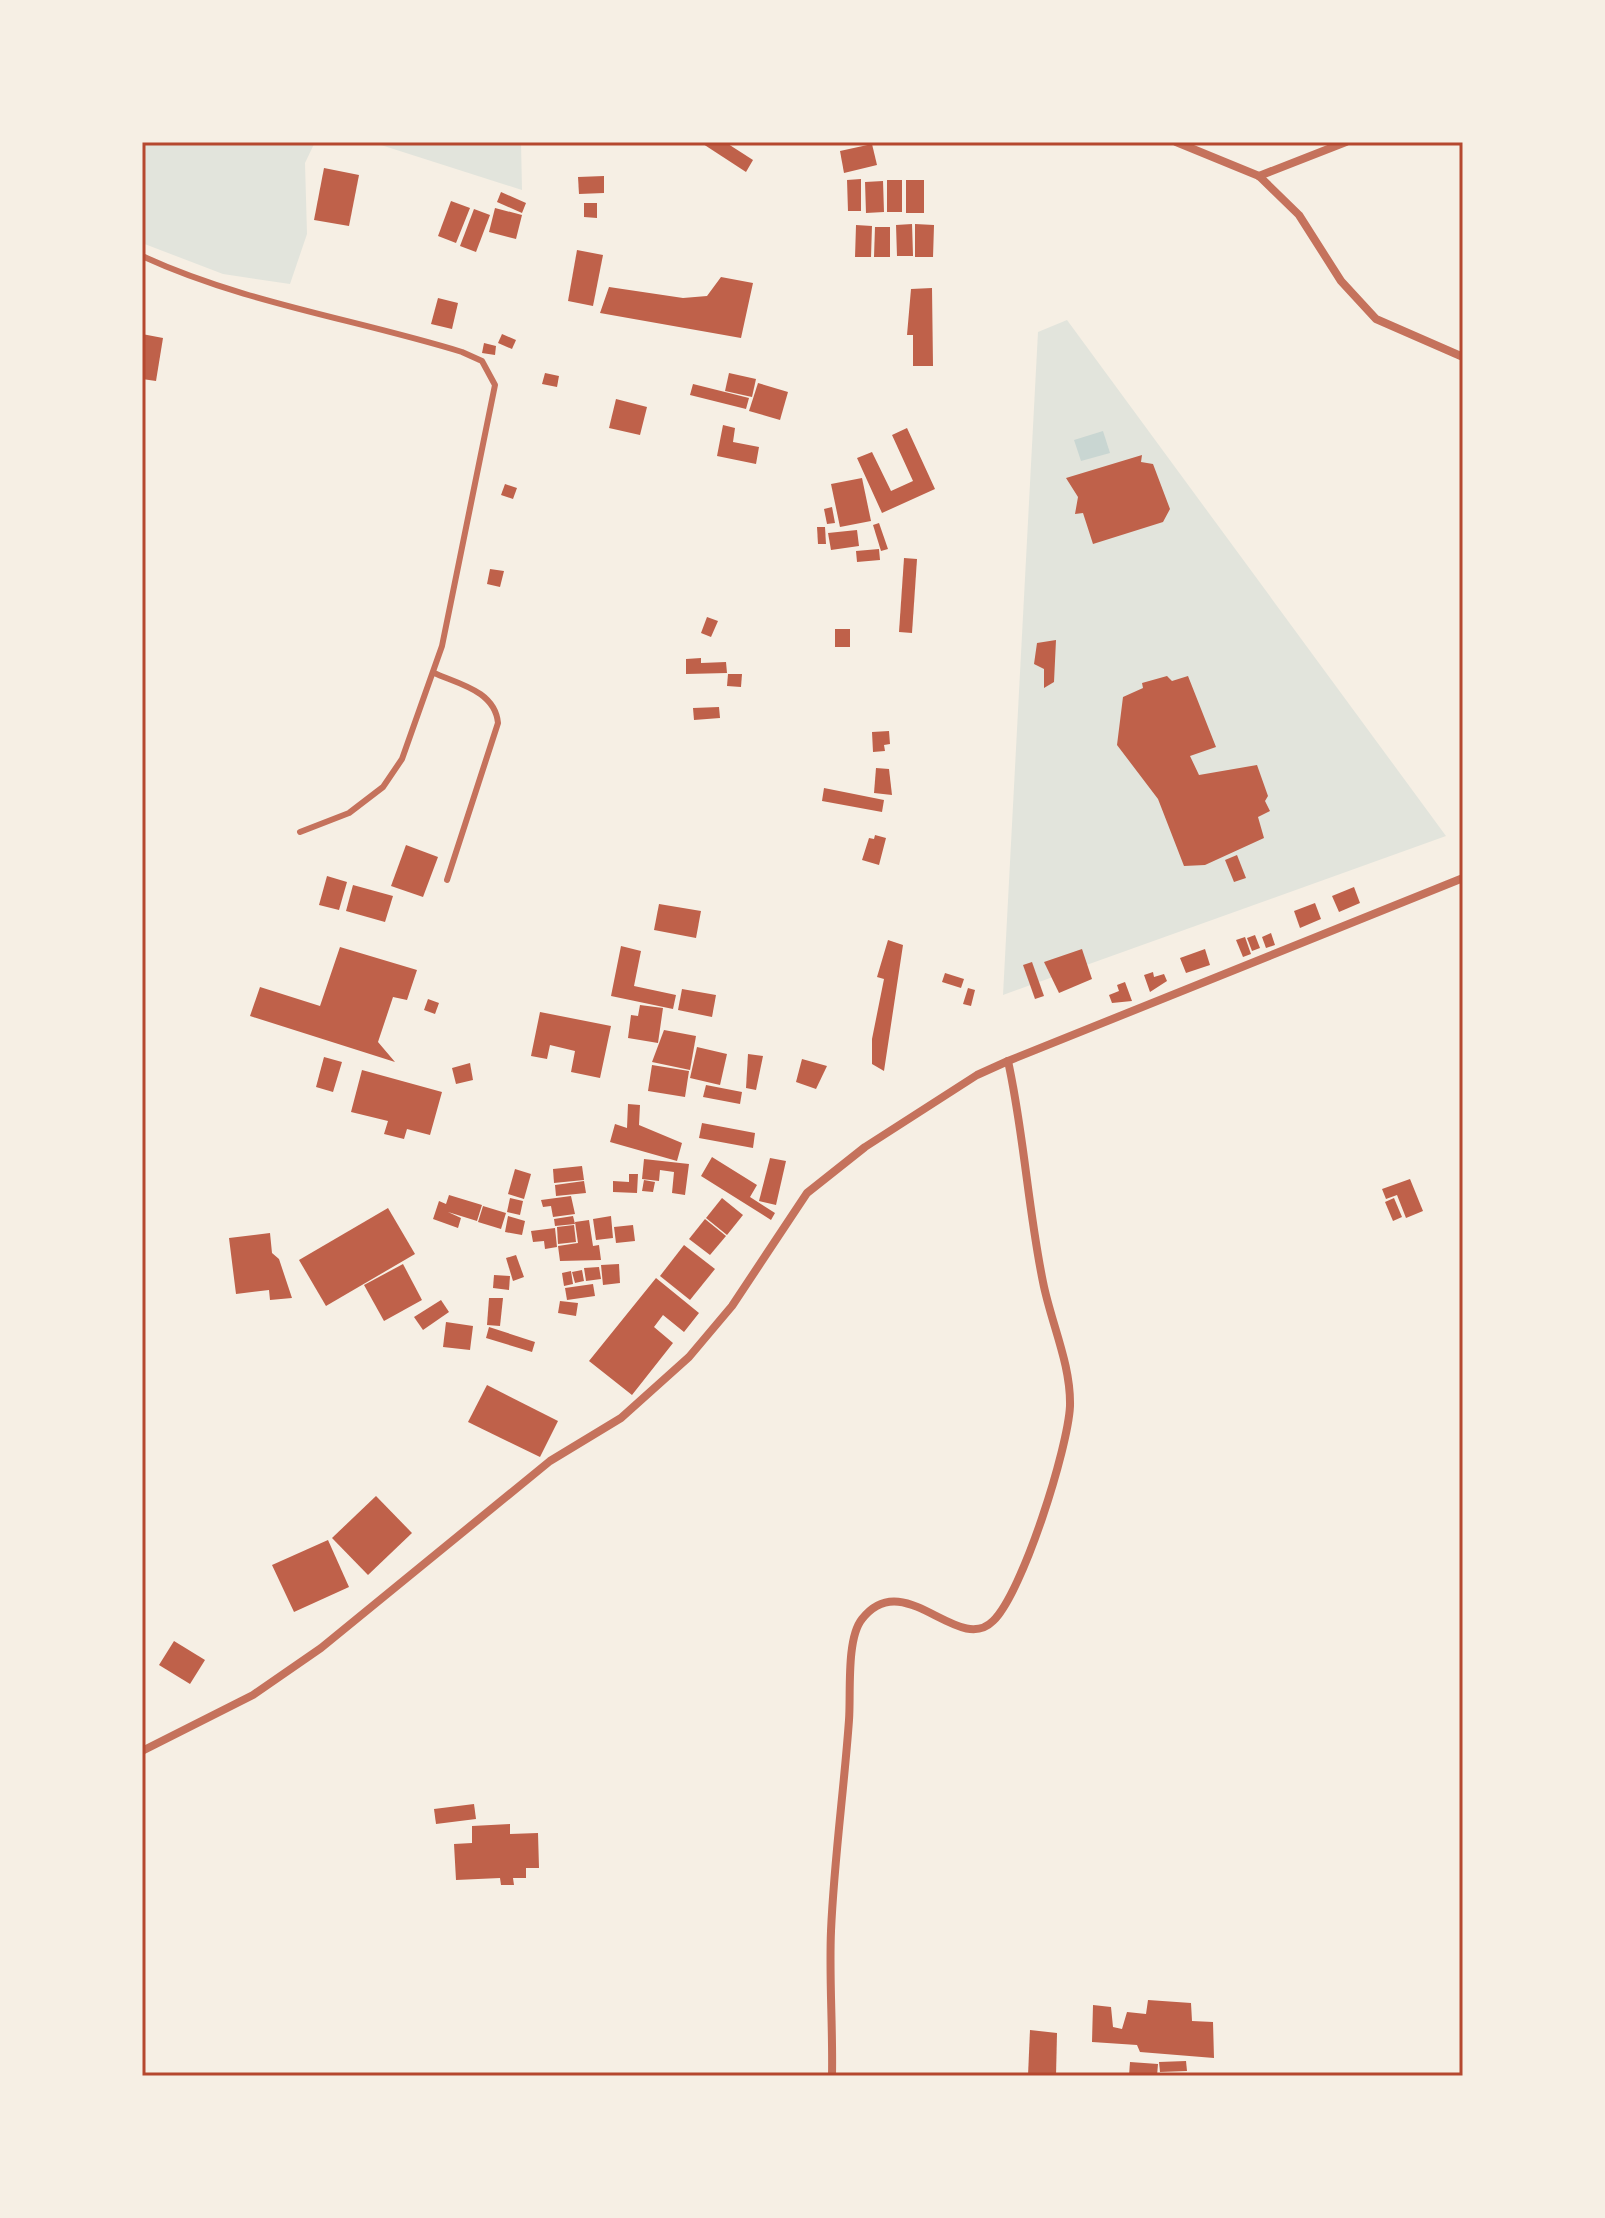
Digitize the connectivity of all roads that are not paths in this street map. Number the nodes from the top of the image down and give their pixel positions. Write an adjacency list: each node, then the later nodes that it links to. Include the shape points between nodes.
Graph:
1 (1176, 142): 3 (street)
2 (1346, 142): 3 (street)
3 (1259, 176): 5 (street, via 1299,215 1341,281 1376,319)
4 (142, 256): 6 (lane, via 197,280 286,307 462,352 490,370 495,385 482,463)
5 (1463, 357)
6 (434, 673): 7 (lane, via 402,759 383,787 349,813); 9 (lane, via 486,698 498,723)
7 (300, 832)
8 (1463, 878): 10 (street)
9 (447, 880)
10 (1008, 1061): 11 (street, via 939,1099 831,1171 715,1327 621,1418 550,1461 321,1648 253,1695); 12 (street, via 1043,1281 1067,1373 1067,1433 1008,1600 992,1623 975,1630 957,1627 903,1602 879,1604 861,1620 851,1661 835,1861 829,1988)
11 (142, 1751)
12 (832, 2076)

